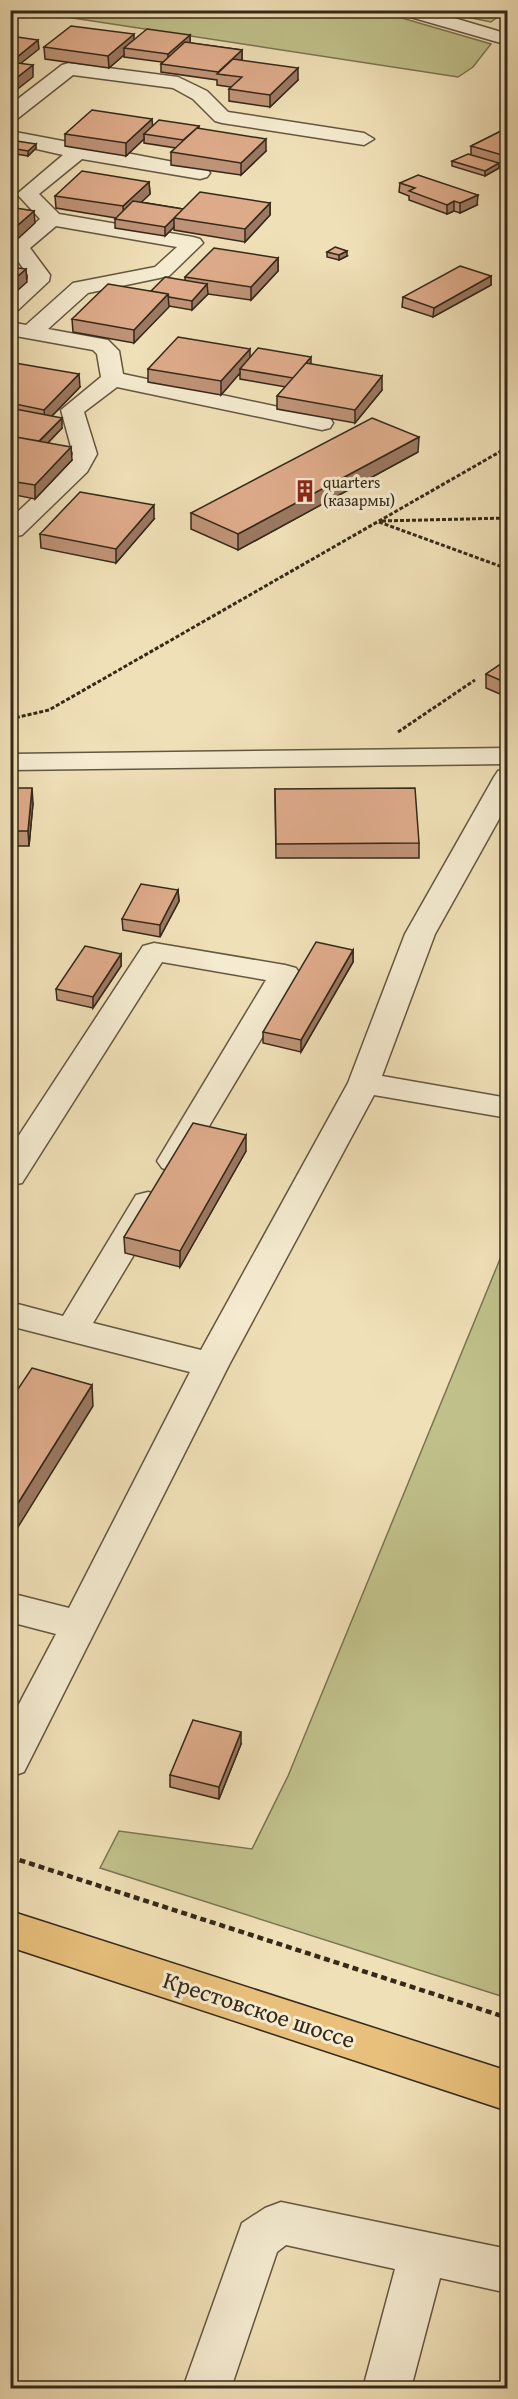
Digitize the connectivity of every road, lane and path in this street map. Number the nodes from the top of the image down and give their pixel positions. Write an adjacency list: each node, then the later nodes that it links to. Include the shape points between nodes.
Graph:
1 (406, 10): 2 (lane)
2 (507, 40)
3 (10, 115): 5 (lane, via 69,69 178,83 200,95 222,117)
4 (10, 137): 6 (lane)
5 (364, 139)
6 (78, 152): 7 (lane); 8 (lane, via 27,194)
7 (200, 172)
8 (52, 219): 9 (lane, via 19,247 39,275 38,281); 10 (lane, via 193,243 162,272 81,288)
9 (10, 305)
10 (21, 330): 11 (lane, via 100,345 108,351)
11 (113, 379): 12 (lane); 16 (lane, via 72,410 85,454 79,467)
12 (322, 423)
13 (503, 450): 15 (path)
14 (507, 518): 15 (path)
15 (378, 521): 17 (path); 19 (path, via 49,710)
16 (13, 530)
17 (507, 569)
18 (475, 680): 21 (path)
19 (10, 719)
20 (507, 756): 21 (lane)
21 (360, 758): 22 (lane)
22 (10, 762)
23 (507, 777): 24 (lane, via 420,934)
24 (364, 1083): 25 (lane); 29 (lane)
25 (507, 1108)
26 (10, 1175): 28 (lane, via 154,952 285,974)
27 (10, 1314): 28 (lane)
28 (72, 1330): 29 (lane)
29 (211, 1365): 31 (lane)
30 (10, 1607): 31 (lane)
31 (79, 1626): 32 (lane)
32 (10, 1761)
33 (10, 1857): 35 (path)
34 (10, 1929): 36 (main road, Крестовское шоссе)
35 (507, 2018)
36 (507, 2091)
37 (423, 2253): 38 (lane); 39 (lane, via 281,2223 258,2238); 40 (lane)
38 (507, 2271)
39 (207, 2388)
40 (387, 2388)

